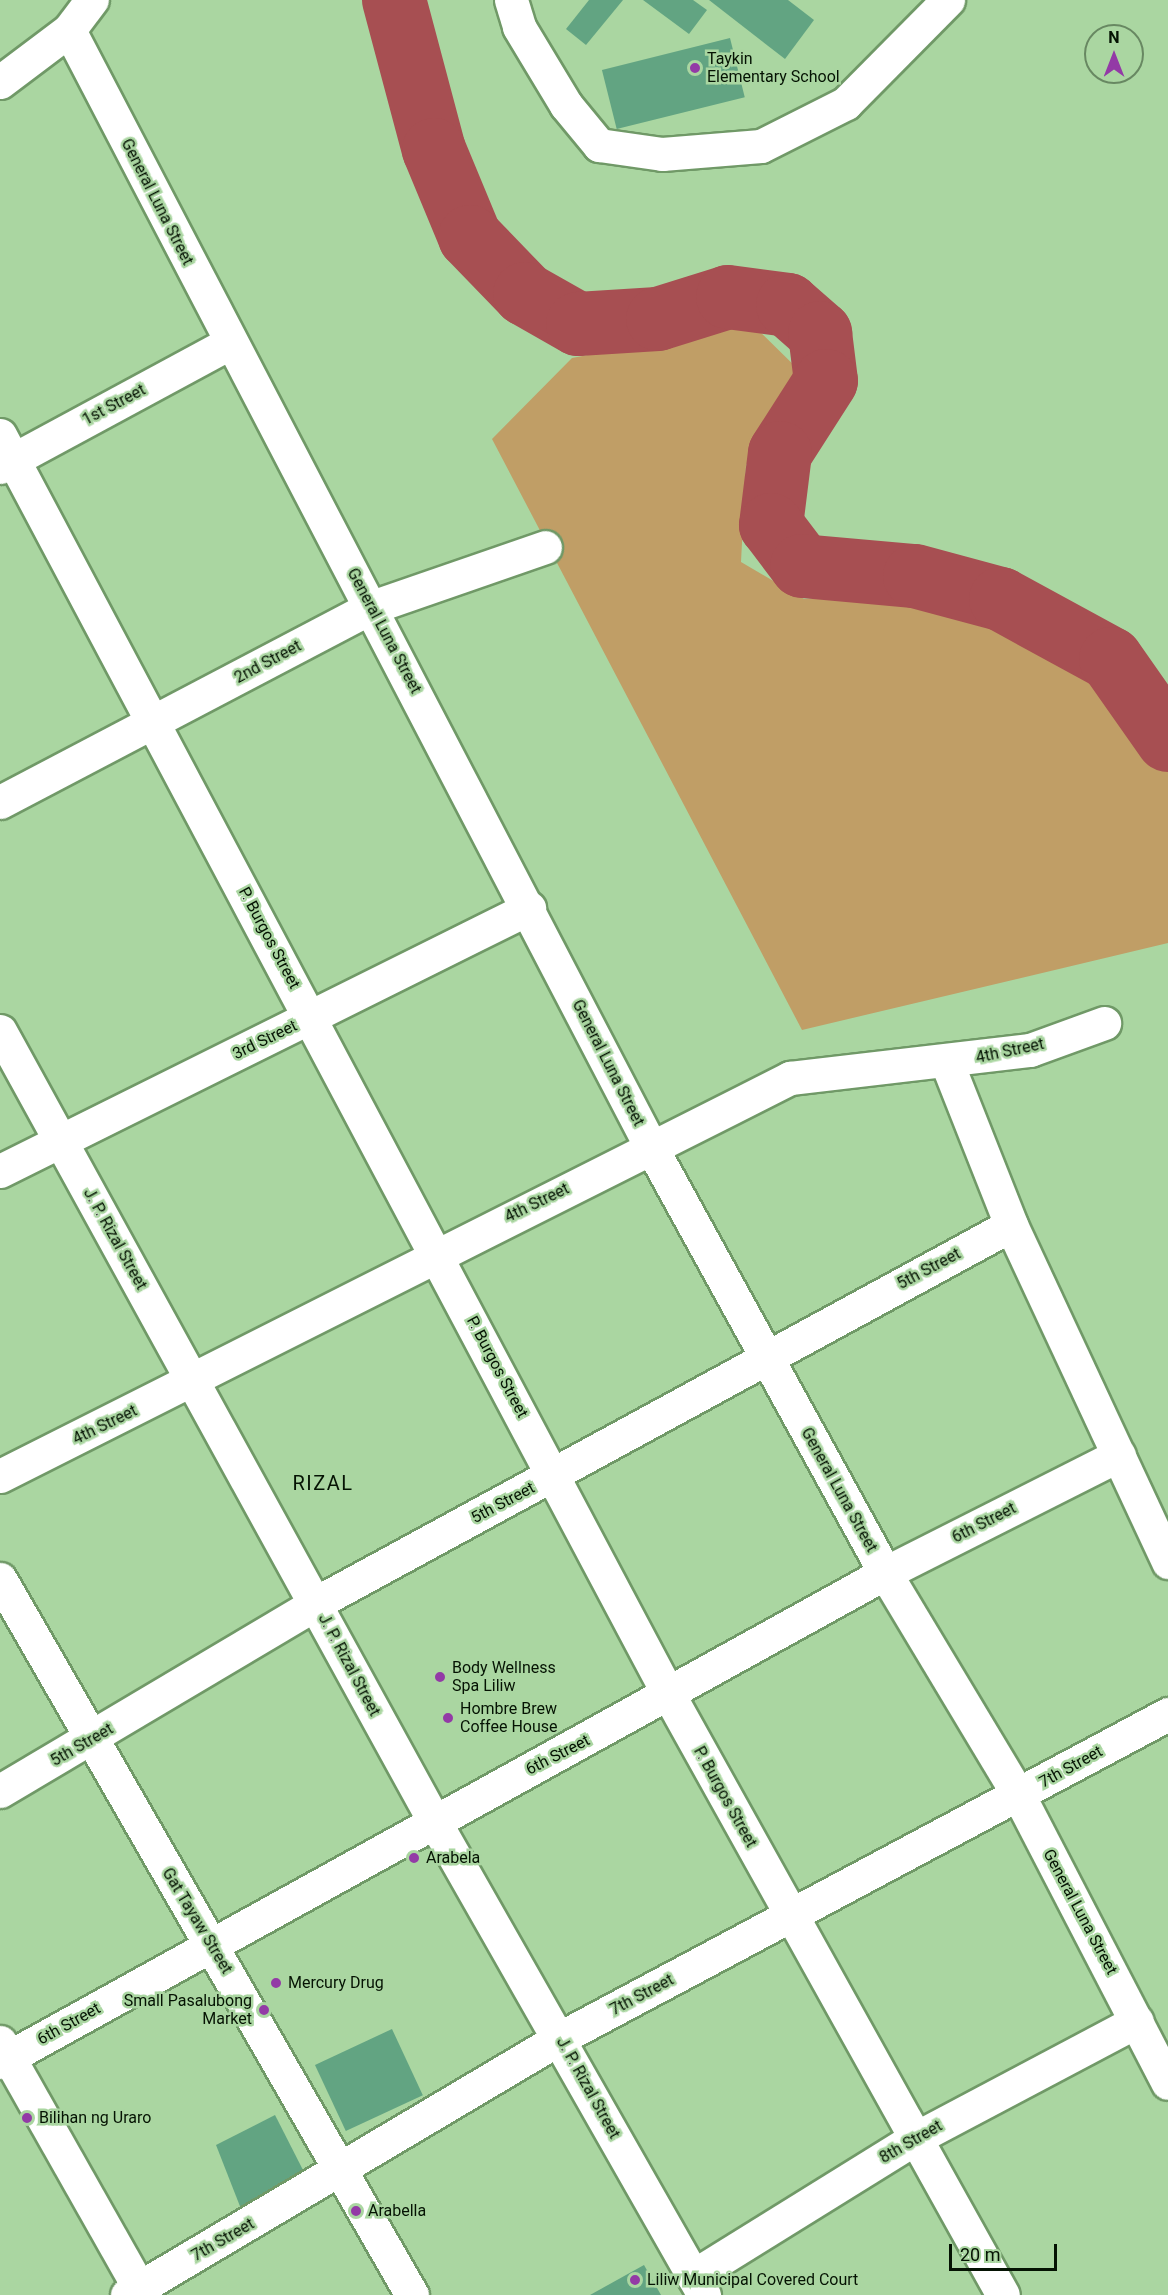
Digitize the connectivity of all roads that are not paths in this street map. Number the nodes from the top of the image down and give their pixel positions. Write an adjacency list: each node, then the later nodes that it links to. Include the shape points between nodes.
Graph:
1 (92, 0): 4 (street)
2 (511, 0): 3 (street, via 531,47 566,105 599,145 662,154 761,146 846,103)
3 (948, 0)
4 (69, 30): 5 (street); 6 (street, General Luna Street)
5 (0, 82)
6 (229, 343): 7 (street, 1st Street); 9 (street, General Luna Street)
7 (4, 454): 10 (street, P. Burgos Street)
8 (545, 547): 9 (street, 2nd Street)
9 (372, 607): 10 (street, 2nd Street); 12 (street, General Luna Street)
10 (155, 723): 11 (street, 2nd Street); 13 (street, P. Burgos Street)
11 (0, 802)
12 (530, 908): 13 (street, 3rd Street); 18 (street, General Luna Street)
13 (310, 1018): 17 (street, 3rd Street); 21 (street, P. Burgos Street)
14 (1104, 1023): 16 (street, 4th Street, via 1030,1050)
15 (0, 1031): 17 (street, J. P. Rizal Street)
16 (947, 1064): 18 (street, 4th Street, via 790,1078); 20 (street)
17 (60, 1141): 19 (street, 3rd Street); 23 (street, J. P. Rizal Street)
18 (651, 1147): 21 (street, 4th Street); 22 (street, General Luna Street)
19 (0, 1171)
20 (1011, 1225): 22 (street, 5th Street); 24 (street)
21 (435, 1254): 23 (street, 4th Street); 25 (street, P. Burgos Street)
22 (765, 1358): 25 (street, 5th Street); 28 (street, General Luna Street)
23 (194, 1381): 26 (street, 4th Street); 30 (street, J. P. Rizal Street)
24 (1119, 1455): 27 (street); 28 (street, 6th Street)
25 (555, 1475): 30 (street, 5th Street); 31 (street, P. Burgos Street)
26 (0, 1476)
27 (1168, 1562)
28 (885, 1573): 31 (street, 6th Street); 35 (street, General Luna Street)
29 (0, 1579): 33 (street, Gat Tayaw Street)
30 (316, 1603): 33 (street, 5th Street); 36 (street, J. P. Rizal Street)
31 (670, 1697): 36 (street, 6th Street); 37 (street, P. Burgos Street)
32 (1168, 1714): 35 (street, 7th Street)
33 (93, 1740): 34 (street, 5th Street); 38 (street, Gat Tayaw Street)
34 (0, 1791)
35 (1019, 1796): 37 (street, 7th Street); 39 (street, General Luna Street)
36 (433, 1820): 38 (street, 6th Street); 40 (street, J. P. Rizal Street)
37 (791, 1916): 40 (street, 7th Street); 43 (street, P. Burgos Street)
38 (211, 1945): 41 (street, 6th Street); 44 (street, Gat Tayaw Street)
39 (1137, 2021): 42 (street, General Luna Street); 43 (street, 8th Street)
40 (560, 2038): 44 (street, 7th Street); 45 (street, J. P. Rizal Street)
41 (3, 2054): 46 (street)
42 (1168, 2083)
43 (914, 2139): 45 (street, 8th Street); 48 (street, P. Burgos Street)
44 (342, 2170): 46 (street, 7th Street); 47 (street, Gat Tayaw Street)
45 (699, 2285)
46 (136, 2293)
47 (412, 2295)
48 (1003, 2295)

